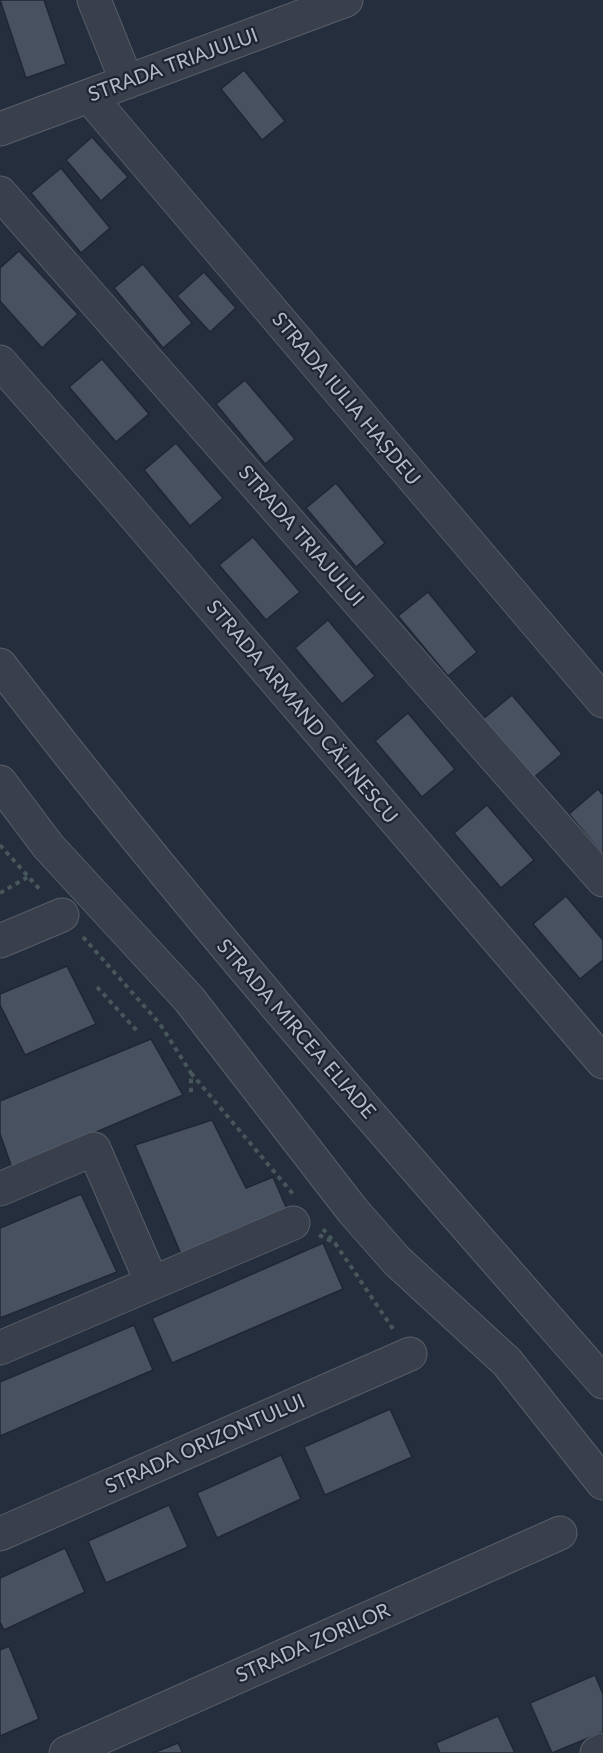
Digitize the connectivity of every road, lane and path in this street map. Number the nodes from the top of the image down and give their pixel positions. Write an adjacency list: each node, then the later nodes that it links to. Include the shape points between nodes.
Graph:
1 (94, 0): 4 (street)
2 (346, 0): 3 (street, STRADA TRIAJULUI)
3 (283, 11): 4 (street, STRADA TRIAJULUI)
4 (127, 82): 5 (street, STRADA TRIAJULUI)
5 (89, 96): 6 (street, STRADA TRIAJULUI); 10 (street, STRADA IULIA HAȘDEU)
6 (0, 129)
7 (0, 193): 14 (street, STRADA TRIAJULUI)
8 (0, 362): 20 (street, STRADA ARMAND CĂLINESCU)
9 (0, 665): 29 (street, STRADA MIRCEA ELIADE, via 102,798 262,992)
10 (603, 701)
11 (0, 782): 30 (street, via 48,846 189,999 360,1219 397,1261 507,1362)
12 (0, 845): 13 (path)
13 (28, 877): 15 (path); 16 (path)
14 (603, 880)
15 (0, 893)
16 (62, 915): 17 (street); 21 (path, via 160,1024)
17 (0, 941)
18 (97, 987): 19 (path)
19 (139, 1033)
20 (603, 1062)
21 (191, 1073): 22 (path); 24 (path)
22 (191, 1095)
23 (0, 1189): 26 (street, via 94,1149)
24 (303, 1216): 25 (path); 25 (path); 26 (street)
25 (335, 1243): 28 (path)
26 (152, 1283): 27 (street)
27 (0, 1348)
28 (410, 1354): 32 (street, STRADA ORIZONTULUI)
29 (603, 1382)
30 (603, 1483)
31 (560, 1533): 34 (street, STRADA ZORILOR)
32 (0, 1534)
33 (603, 1750): 35 (street)
34 (66, 1753)
35 (597, 1753)

